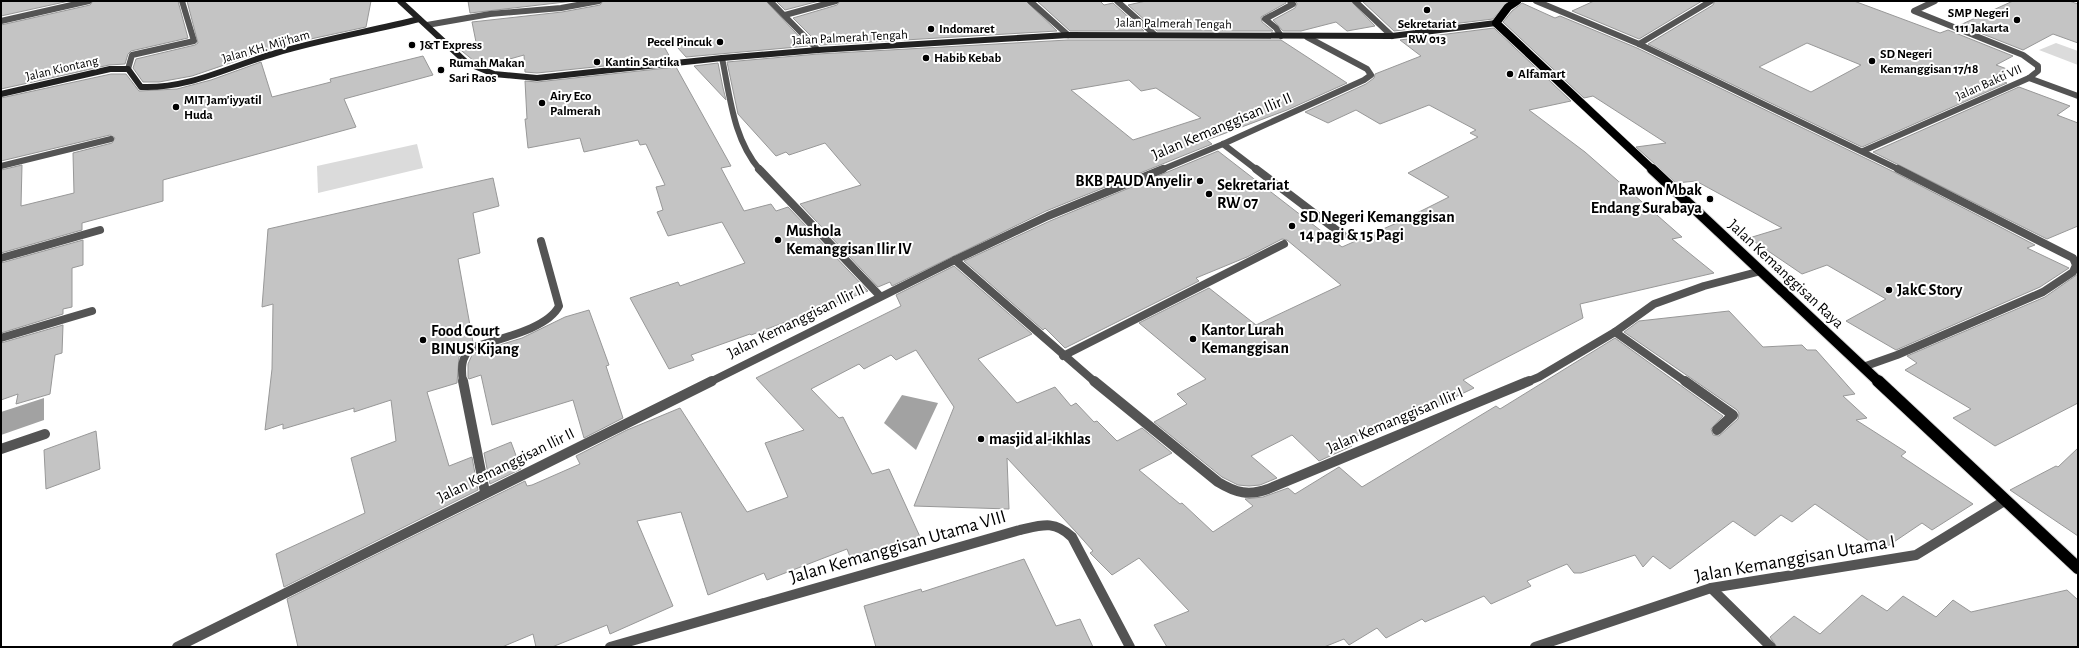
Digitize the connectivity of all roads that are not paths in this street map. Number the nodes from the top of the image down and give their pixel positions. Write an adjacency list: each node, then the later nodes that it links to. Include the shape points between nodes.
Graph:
1 (90, 1): 17 (street)
2 (182, 1): 28 (street, via 194,41 132,55)
3 (400, 1): 16 (street, Jalan Palmerah Tengah)
4 (599, 1): 19 (street, via 561,8 490,14)
5 (770, 1): 15 (street)
6 (836, 1): 15 (street)
7 (1030, 1): 21 (street)
8 (1117, 1): 20 (street)
9 (1290, 1): 22 (street, via 1294,4 1266,17)
10 (1355, 1): 23 (street)
11 (1517, 1): 18 (main road, via 1508,7)
12 (1536, 1): 25 (street)
13 (1711, 1): 25 (street)
14 (1935, 1): 29 (street, Jalan Bakti VII, via 1914,11 2022,55 2038,66 2038,71)
15 (785, 15): 26 (street)
16 (420, 19): 19 (street, Jalan Palmerah Tengah); 28 (street, Jalan KH. Mij'ham, via 277,53 177,86 153,89 141,87)
17 (1, 21)
18 (1496, 23): 23 (street, Jalan Palmerah Tengah); 42 (main road, Jalan Kemanggisan Raya)
19 (427, 25): 27 (street, Jalan Palmerah Tengah, via 467,63 494,74 537,78)
20 (1154, 34): 21 (street, Jalan Palmerah Tengah); 22 (street, Jalan Palmerah Tengah)
21 (1068, 35): 26 (street, Jalan Palmerah Tengah)
22 (1281, 36): 24 (street, Jalan Palmerah Tengah)
23 (1392, 36): 24 (street, Jalan Palmerah Tengah)
24 (1307, 37): 33 (street, Jalan Kemanggisan Ilir II, via 1371,74 1364,80)
25 (1639, 44): 34 (street)
26 (818, 50): 27 (street, Jalan Palmerah Tengah)
27 (722, 58): 43 (street, via 736,126 746,150 758,168)
28 (128, 69): 30 (street, Jalan Kiontang, via 110,69)
29 (2029, 78): 31 (street); 34 (street, Jalan Bakti VII)
30 (1, 94)
31 (2078, 96)
32 (111, 139): 35 (street)
33 (1223, 144): 37 (street); 41 (street, Jalan Kemanggisan Ilir II, via 1048,216)
34 (1863, 151): 48 (street, via 2045,242 2073,258 2076,265 2073,272 2044,292)
35 (1, 166)
36 (100, 230): 40 (street)
37 (1343, 235)
38 (541, 241): 52 (street, via 559,306 555,314 542,324 471,348 464,355 464,386)
39 (1284, 244): 47 (street)
40 (1, 258)
41 (955, 260): 43 (street, Jalan Kemanggisan Ilir II); 47 (street, Jalan Kemanggisan Ilir I)
42 (1761, 271): 45 (street, Jalan Kemanggisan Ilir I, via 1704,286 1654,304); 48 (main road, Jalan Kemanggisan Raya)
43 (880, 296): 52 (street, Jalan Kemanggisan Ilir II)
44 (92, 311): 46 (street)
45 (1616, 332): 47 (street, Jalan Kemanggisan Ilir I, via 1539,377 1249,495 1230,490 1218,482); 49 (street, via 1733,415)
46 (1, 338)
47 (1063, 356)
48 (1863, 367): 53 (main road, Jalan Kemanggisan Raya)
49 (1717, 430)
50 (45, 434): 51 (street)
51 (1, 449)
52 (485, 492): 56 (street, Jalan Kemanggisan Ilir II)
53 (2006, 500): 54 (main road, Jalan Kemanggisan Raya); 55 (street, Jalan Kemanggisan Utama I, via 1916,555)
54 (2078, 568)
55 (1711, 588): 59 (street, Jalan Kemanggisan Utama I); 60 (street)
56 (177, 647)
57 (610, 647): 58 (street, Jalan Kemanggisan Utama VIII, via 1020,530 1052,524 1072,537)
58 (1130, 647)
59 (1535, 647)
60 (1771, 647)

